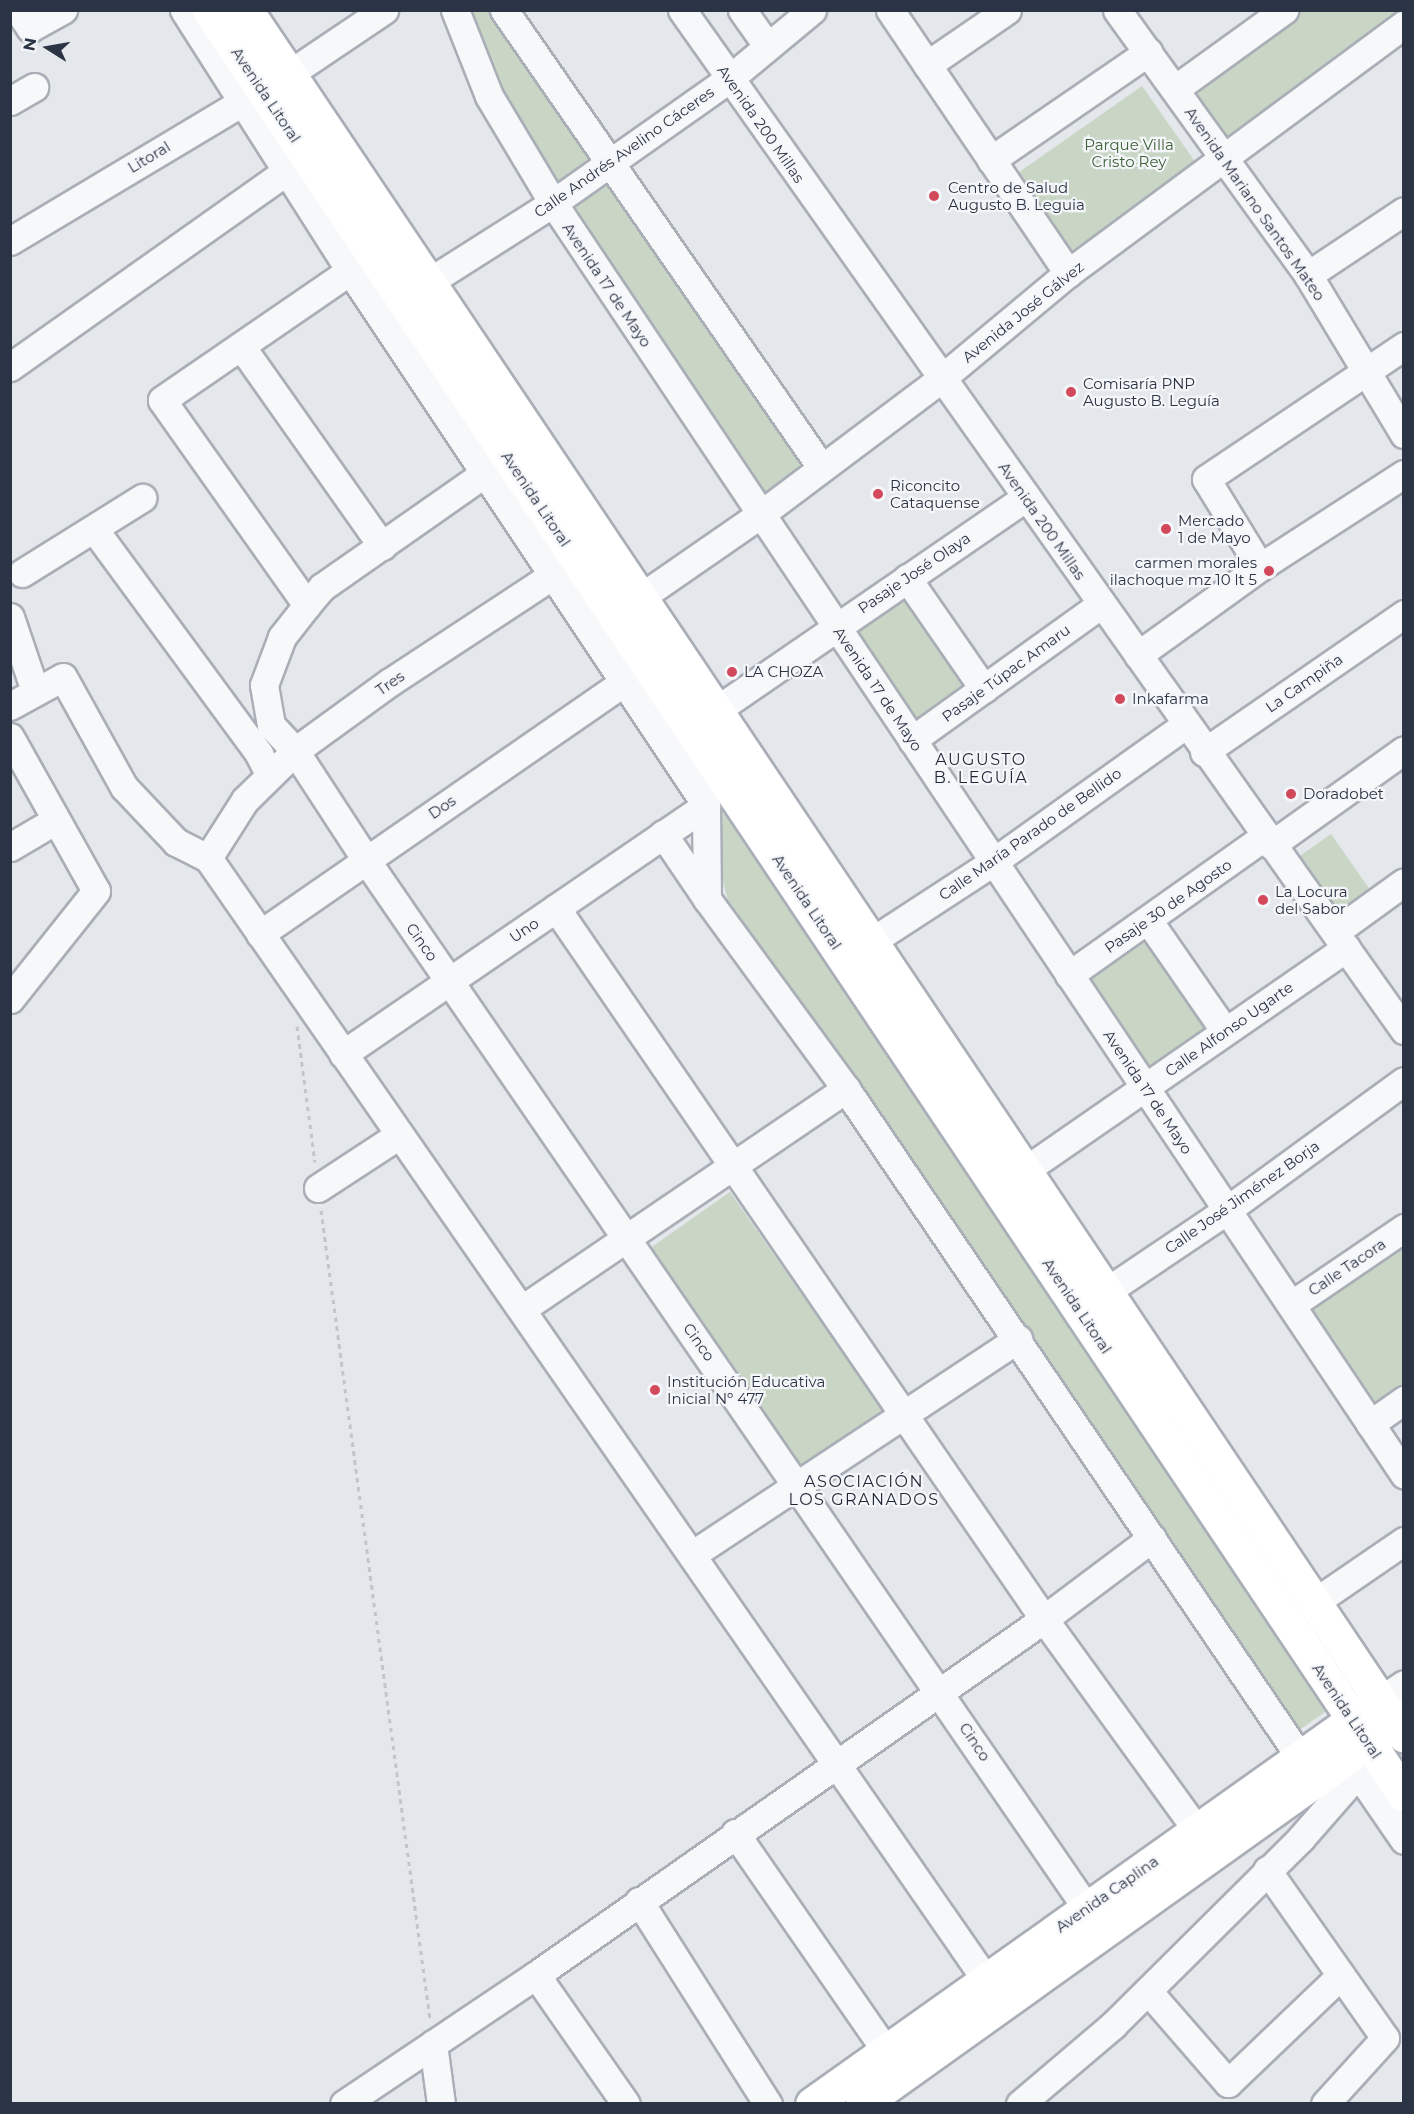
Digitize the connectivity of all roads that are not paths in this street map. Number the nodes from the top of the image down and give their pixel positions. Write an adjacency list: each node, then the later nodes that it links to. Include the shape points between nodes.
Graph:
1 (18, 10): 2 (street, via 30,28)
2 (63, 10)
3 (184, 10): 22 (street, Avenida Litoral)
4 (209, 10): 22 (main road, Avenida Litoral)
5 (246, 10): 22 (main road, Avenida Litoral)
6 (384, 10): 22 (street, Litoral)
7 (455, 10): 29 (street, Avenida 17 de Mayo, via 489,96)
8 (504, 10): 27 (street)
9 (682, 10): 20 (street, Avenida 200 Millas)
10 (742, 10): 17 (street)
11 (812, 10): 17 (street, Calle Andrés Avelino Cáceres)
12 (890, 10): 19 (street)
13 (1007, 10): 19 (street)
14 (1117, 10): 18 (street, Avenida Mariano Santos Mateo)
15 (1284, 10): 23 (street)
16 (1404, 24): 25 (street, Avenida José Gálvez)
17 (766, 44): 20 (street, Calle Andrés Avelino Cáceres)
18 (1148, 52): 23 (street, Avenida Mariano Santos Mateo); 26 (street)
19 (927, 65): 26 (street)
20 (729, 78): 27 (street, Calle Andrés Avelino Cáceres); 40 (street, Avenida 200 Millas)
21 (34, 87): 24 (street)
22 (265, 89): 28 (street, Avenida Litoral); 31 (street, Litoral); 35 (main road, Avenida Litoral); 50 (main road, Avenida Litoral)
23 (1175, 89): 25 (street, Avenida Mariano Santos Mateo)
24 (10, 101)
25 (1225, 158): 33 (street, Avenida José Gálvez); 34 (street, Avenida Mariano Santos Mateo)
26 (991, 160): 33 (street)
27 (609, 162): 29 (street, Calle Andrés Avelino Cáceres); 42 (street)
28 (287, 171): 32 (street, Avenida Litoral); 38 (street)
29 (553, 203): 35 (street, Calle Andrés Avelino Cáceres); 47 (street, Avenida 17 de Mayo)
30 (1404, 211): 34 (street)
31 (10, 241)
32 (350, 272): 36 (street); 43 (street, Avenida Litoral)
33 (1068, 273): 40 (street, Avenida José Gálvez)
34 (1308, 275): 39 (street, Avenida Mariano Santos Mateo)
35 (428, 283): 50 (main road, Avenida Litoral)
36 (241, 346): 49 (street); 55 (street, via 162,400)
37 (1404, 346): 39 (street)
38 (10, 367)
39 (1364, 372): 41 (street, Avenida Mariano Santos Mateo); 51 (street, via 1206,478)
40 (942, 378): 42 (street, Avenida José Gálvez); 45 (street, Avenida 200 Millas)
41 (1404, 434)
42 (821, 467): 47 (street, Avenida José Gálvez)
43 (485, 473): 49 (street, Cinco); 50 (street, Avenida Litoral)
44 (1404, 474): 51 (street)
45 (1026, 497): 53 (street, Pasaje José Olaya); 56 (street, Avenida 200 Millas)
46 (142, 498): 48 (street)
47 (761, 514): 54 (street, Avenida José Gálvez); 59 (street, Avenida 17 de Mayo)
48 (94, 529): 52 (street); 72 (street, via 259,754)
49 (382, 546): 55 (street, Cinco, via 322,587)
50 (577, 559): 54 (main road, Avenida Litoral); 61 (street, Avenida Litoral); 70 (street, Tres); 104 (main road, Avenida Litoral)
51 (1260, 567): 60 (street)
52 (22, 573)
53 (907, 578): 59 (street, Pasaje José Olaya); 62 (street)
54 (641, 597): 65 (main road, Avenida Litoral)
55 (307, 605): 70 (street, Cinco, via 282,637 264,685 271,725)
56 (1100, 605): 60 (street, Avenida 200 Millas); 62 (street, Pasaje Túpac Amaru)
57 (1404, 614): 71 (street, La Campiña)
58 (10, 616): 63 (street)
59 (836, 626): 65 (street, Pasaje José Olaya); 68 (street, Avenida 17 de Mayo)
60 (1138, 655): 66 (street, Avenida 200 Millas)
61 (624, 682): 73 (street, Avenida Litoral); 79 (street, Dos)
62 (984, 689): 68 (street, Pasaje Túpac Amaru)
63 (35, 692): 64 (street); 78 (street, via 63,677 124,787 176,842)
64 (10, 706)
65 (715, 711): 87 (main road, Avenida Litoral)
66 (1185, 724): 71 (street, Avenida 200 Millas); 80 (street, Calle María Parado de Bellido)
67 (10, 737): 74 (street)
68 (912, 740): 80 (street, Avenida 17 de Mayo)
69 (1404, 750): 76 (street, Pasaje 30 de Agosto)
70 (295, 751): 72 (street, Tres); 79 (street, Cinco)
71 (1204, 752): 76 (street, Avenida 200 Millas)
72 (269, 774): 78 (street, Tres, via 245,800)
73 (706, 805): 75 (street, Uno); 82 (street)
74 (56, 820): 77 (street); 90 (street, via 96,891)
75 (663, 834): 82 (street); 83 (street, Uno)
76 (1268, 840): 84 (street, Pasaje 30 de Agosto); 86 (street, Avenida 200 Millas)
77 (10, 847)
78 (207, 858): 85 (street)
79 (366, 860): 85 (street, Dos); 89 (street, Cinco)
80 (993, 862): 87 (street, Calle María Parado de Bellido); 88 (street, Avenida 17 de Mayo)
81 (1404, 882): 86 (street, Calle Alfonso Ugarte)
82 (707, 899): 96 (street)
83 (556, 908): 89 (street, Uno); 98 (street)
84 (1148, 920): 88 (street, Pasaje 30 de Agosto); 92 (street)
85 (260, 934): 93 (street)
86 (1340, 940): 91 (street, Avenida 200 Millas); 92 (street, Calle Alfonso Ugarte)
87 (872, 941): 99 (main road, Avenida Litoral)
88 (1070, 975): 95 (street, Avenida 17 de Mayo)
89 (449, 981): 93 (street, Uno); 103 (street, Cinco)
90 (10, 999)
91 (1402, 1023)
92 (1226, 1030): 95 (street, Calle Alfonso Ugarte)
93 (343, 1054): 97 (street)
94 (1404, 1081): 101 (street, Calle José Jiménez Borja)
95 (1145, 1088): 99 (street, Calle Alfonso Ugarte); 101 (street, Avenida 17 de Mayo)
96 (846, 1089): 98 (street); 107 (street)
97 (399, 1135): 100 (street); 106 (street)
98 (736, 1166): 103 (street); 109 (street)
99 (1024, 1171): 104 (main road, Avenida Litoral)
100 (318, 1188)
101 (1227, 1210): 104 (street, Calle José Jiménez Borja); 105 (street, Avenida 17 de Mayo)
102 (1401, 1233): 105 (street, Calle Tacora)
103 (627, 1237): 106 (street); 112 (street, Cinco)
104 (1089, 1297): 116 (main road, Avenida Litoral); 120 (main road, Avenida Litoral)
105 (1291, 1305): 110 (street, Avenida 17 de Mayo)
106 (522, 1309): 115 (street)
107 (1018, 1340): 109 (street); 113 (street)
108 (1404, 1400): 110 (street)
109 (904, 1417): 112 (street); 117 (street)
110 (1370, 1424): 111 (street, Avenida 17 de Mayo)
111 (1404, 1474)
112 (798, 1485): 115 (street); 118 (street, Cinco)
113 (1152, 1538): 117 (street); 121 (street)
114 (1404, 1541): 116 (street)
115 (693, 1554): 122 (street)
116 (1312, 1604): 119 (main road, Avenida Litoral)
117 (1044, 1619): 118 (street); 125 (street)
118 (940, 1690): 122 (street); 130 (street, Cinco)
119 (1397, 1712): 120 (main road, Avenida Caplina)
120 (1360, 1731): 121 (main road, Avenida Caplina); 123 (street); 124 (main road, Avenida Litoral); 130 (main road, Avenida Caplina)
121 (1300, 1758): 125 (main road, Avenida Caplina)
122 (837, 1764): 126 (street); 133 (street)
123 (1358, 1773): 127 (street); 128 (street)
124 (1404, 1795)
125 (1197, 1830): 130 (main road, Avenida Caplina)
126 (735, 1833): 129 (street); 136 (street)
127 (1404, 1840)
128 (1267, 1870): 132 (street); 134 (street)
129 (639, 1900): 131 (street); 140 (street)
130 (1095, 1920): 133 (main road, Avenida Caplina); 142 (main road, Avenida Caplina)
131 (536, 1975): 135 (street); 139 (street)
132 (1341, 1975): 134 (street, via 1228,2083); 144 (street, via 1385,2038)
133 (986, 1980): 136 (main road, Avenida Caplina)
134 (1148, 1991): 143 (street, via 1056,2076)
135 (433, 2044): 137 (street); 138 (street)
136 (886, 2051): 141 (main road, Avenida Caplina)
137 (344, 2103)
138 (441, 2103)
139 (626, 2103)
140 (768, 2103)
141 (812, 2103)
142 (862, 2103)
143 (1020, 2103)
144 (1325, 2103)

